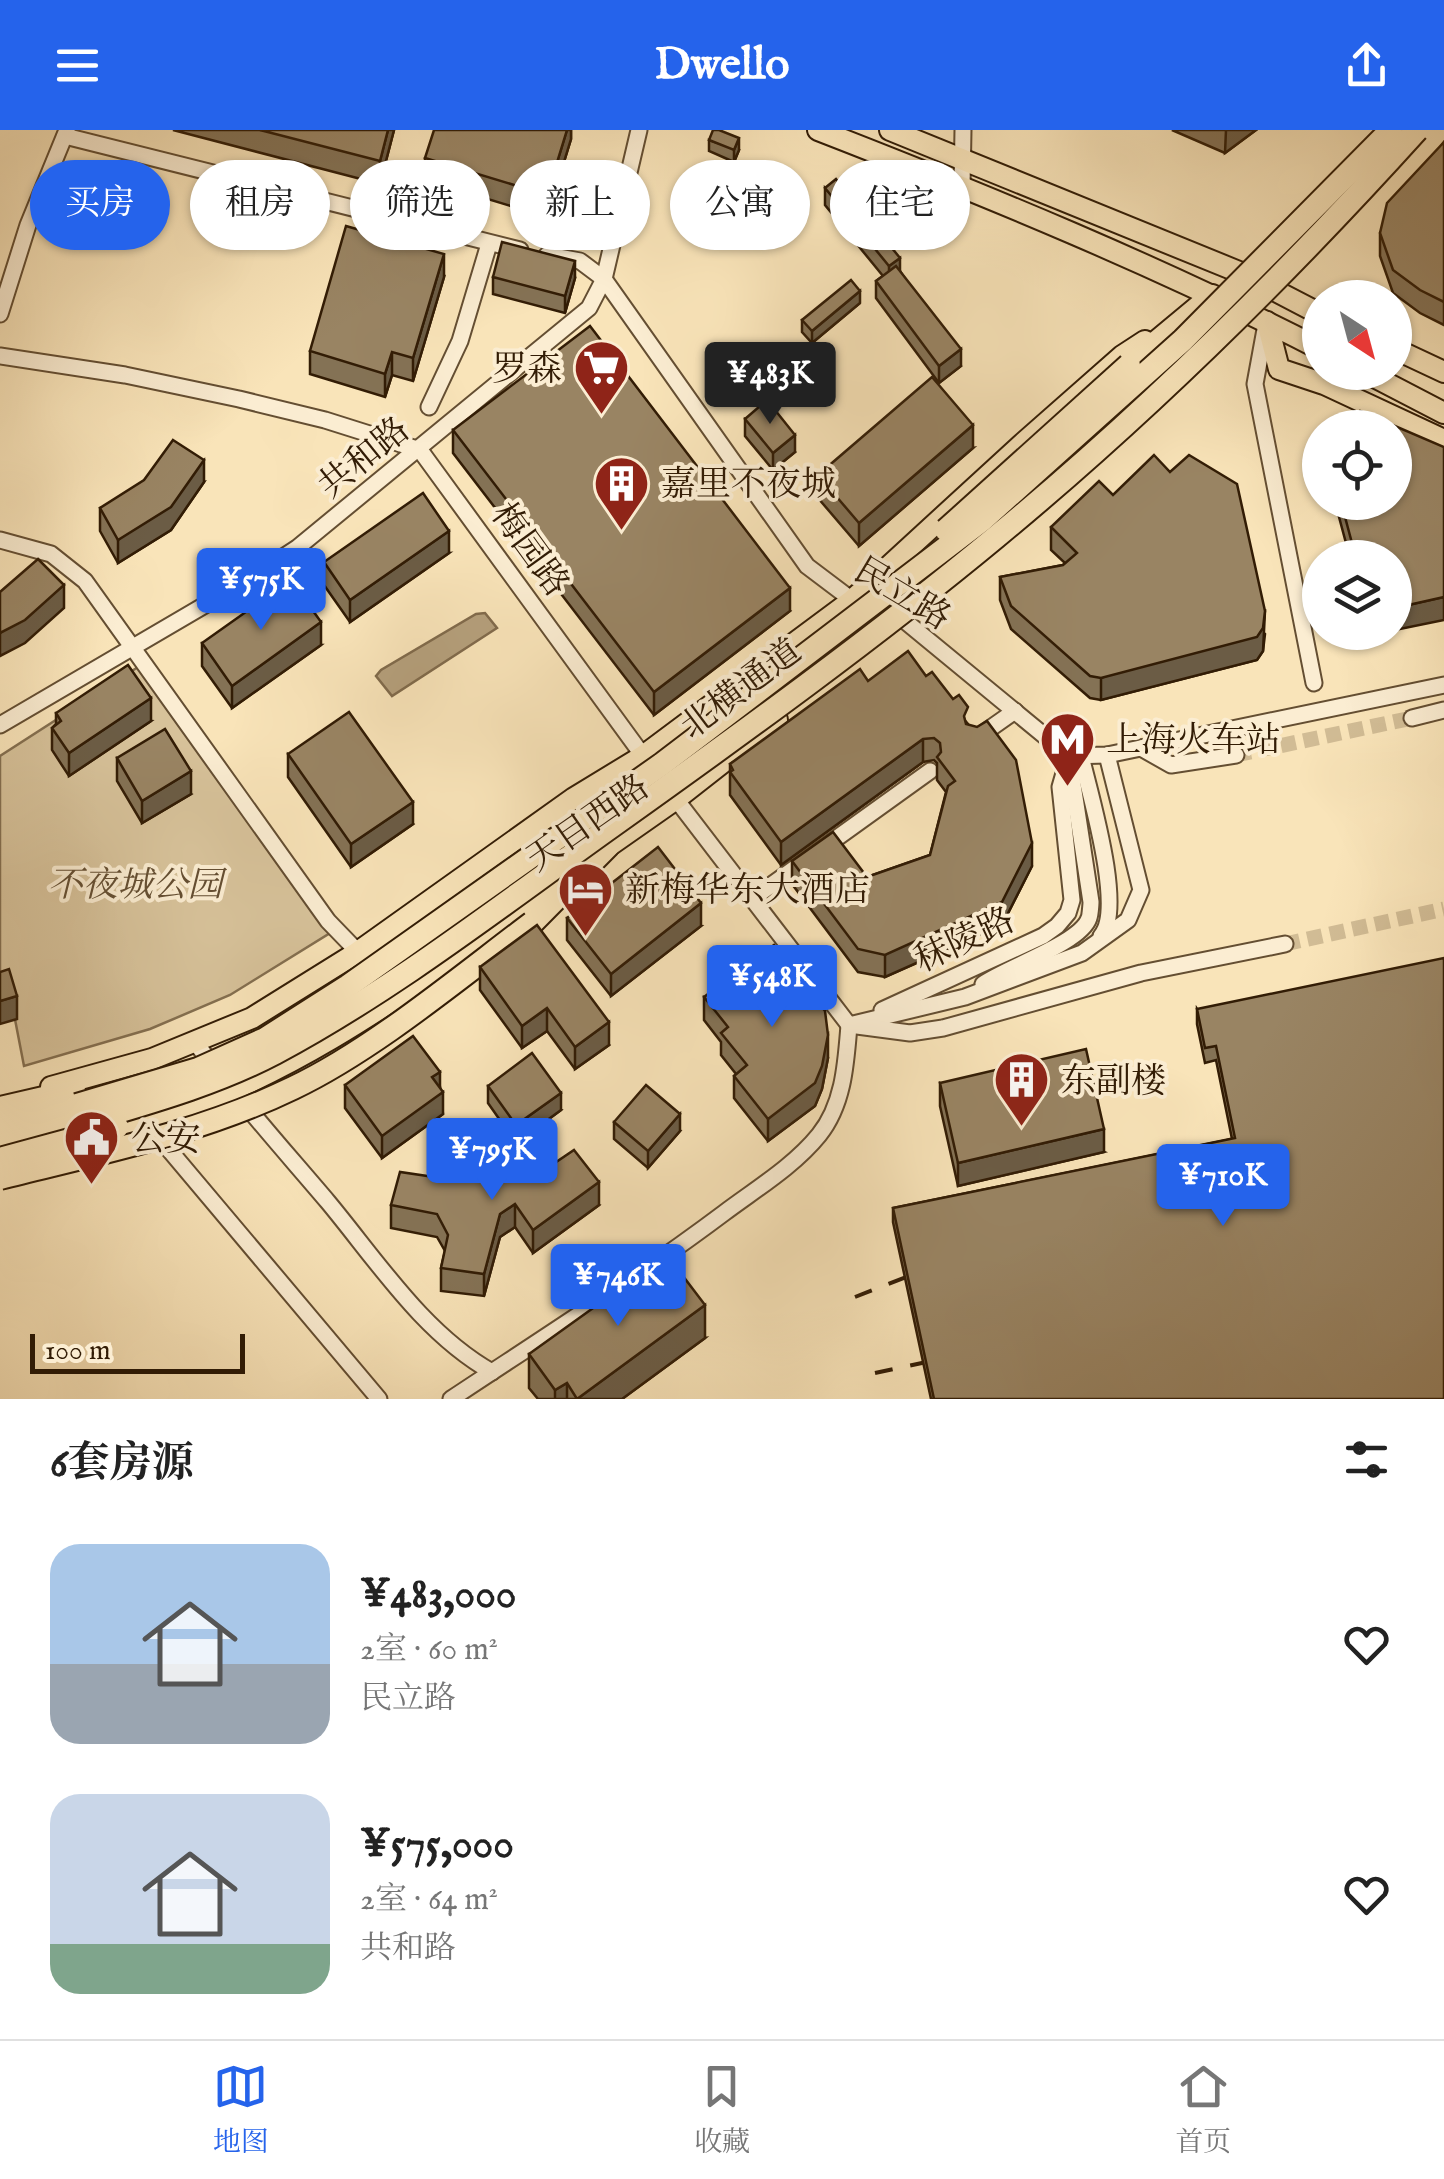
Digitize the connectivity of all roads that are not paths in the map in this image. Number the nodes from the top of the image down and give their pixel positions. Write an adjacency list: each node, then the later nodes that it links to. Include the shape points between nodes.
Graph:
1 (639, 130): 17 (street, 共和路)
2 (818, 130): 11 (main road)
3 (890, 130): 10 (main road)
4 (962, 130): 10 (street)
5 (1380, 130): 16 (main road)
6 (1391, 130): 37 (highway, 北横通道, bridge, via 1090,427 982,521)
7 (1417, 130): 61 (highway, 北横通道, bridge, via 1198,355 995,538 630,814 360,1004)
8 (1431, 130): 18 (main road, 天目西路)
9 (66, 133): 13 (street, 民立路); 22 (street)
10 (960, 158): 16 (main road)
11 (895, 160)
12 (970, 190): 19 (main road)
13 (350, 208)
14 (490, 244): 17 (street, 民立路, via 580,261)
15 (487, 250): 29 (street, via 460,341)
16 (1239, 272): 18 (main road); 19 (main road)
17 (604, 279): 32 (street, 共和路, via 588,308); 34 (street, 民立路, via 807,566)
18 (1271, 289): 20 (main road); 21 (main road, 天目西路)
19 (1212, 296): 21 (main road); 34 (main road, 天目西路, via 888,586); 37 (highway, bridge)
20 (1302, 305)
21 (1246, 311): 23 (main road); 35 (main road, 天目西路)
22 (0, 314)
23 (1267, 322): 24 (main road); 31 (main road, via 1280,369); 38 (street, via 1255,384)
24 (1302, 340)
25 (2, 354): 32 (street, via 239,399)
26 (1412, 357): 27 (main road)
27 (1444, 372)
28 (1400, 390): 30 (main road)
29 (429, 407)
30 (1444, 413)
31 (1444, 440)
32 (420, 450): 36 (street, 共和路, via 274,564); 48 (street, 梅园路)
33 (0, 540): 36 (street, via 51,554 85,581)
34 (851, 601): 35 (street, 民立路); 48 (main road, 天目西路)
35 (905, 621): 41 (street, 民立路); 51 (main road, 天目西路)
36 (134, 646): 43 (street, 共和路); 57 (street, via 328,920)
37 (796, 663): 54 (highway, 北横通道, bridge)
38 (1314, 683)
39 (1444, 685): 45 (street)
40 (1444, 710): 42 (street)
41 (1015, 711): 44 (street); 49 (street, 民立路)
42 (1412, 718)
43 (0, 725)
44 (975, 739)
45 (1142, 748): 46 (street); 47 (street, via 1172,765)
46 (1107, 755): 49 (street); 56 (street, via 1141,890 1133,914)
47 (1236, 755)
48 (643, 756): 51 (street, 梅园路); 57 (main road, 天目西路)
49 (1075, 756): 56 (street, via 1098,825 1112,909); 58 (street, via 1089,921 1073,937); 59 (street, 秣陵路, via 1060,786 1072,900 1058,926)
50 (930, 771): 53 (street)
51 (676, 799): 52 (main road, 天目西路); 53 (street, 梅园路)
52 (608, 846): 63 (main road, 天目西路, via 350,1027); 70 (highway, bridge, via 532,923 296,1086 236,1114)
53 (752, 899): 59 (street, 梅园路)
54 (409, 943): 65 (highway, bridge, via 204,1052); 67 (highway, 北横通道, bridge, via 264,1039 198,1069)
55 (1285, 944): 59 (street, via 1142,973 943,1028 910,1033)
56 (1093, 945): 58 (street)
57 (358, 952): 60 (main road, 天目西路, via 252,1018)
58 (965, 996): 59 (street)
59 (848, 1025): 71 (street, via 844,1074 819,1135 656,1265)
60 (195, 1042): 62 (main road, 天目西路); 63 (street)
61 (271, 1055): 68 (highway, 北横通道, bridge, via 148,1103); 69 (highway, bridge, via 160,1113)
62 (108, 1070): 64 (main road, 天目西路); 66 (street)
63 (232, 1092): 66 (main road, 天目西路); 71 (street, via 425,1317)
64 (0, 1099)
65 (0, 1108)
66 (148, 1124): 69 (main road, 天目西路); 72 (street)
67 (0, 1126)
68 (0, 1145)
69 (0, 1158)
70 (0, 1178)
71 (486, 1376): 73 (street)
72 (379, 1399)
73 (451, 1399)

